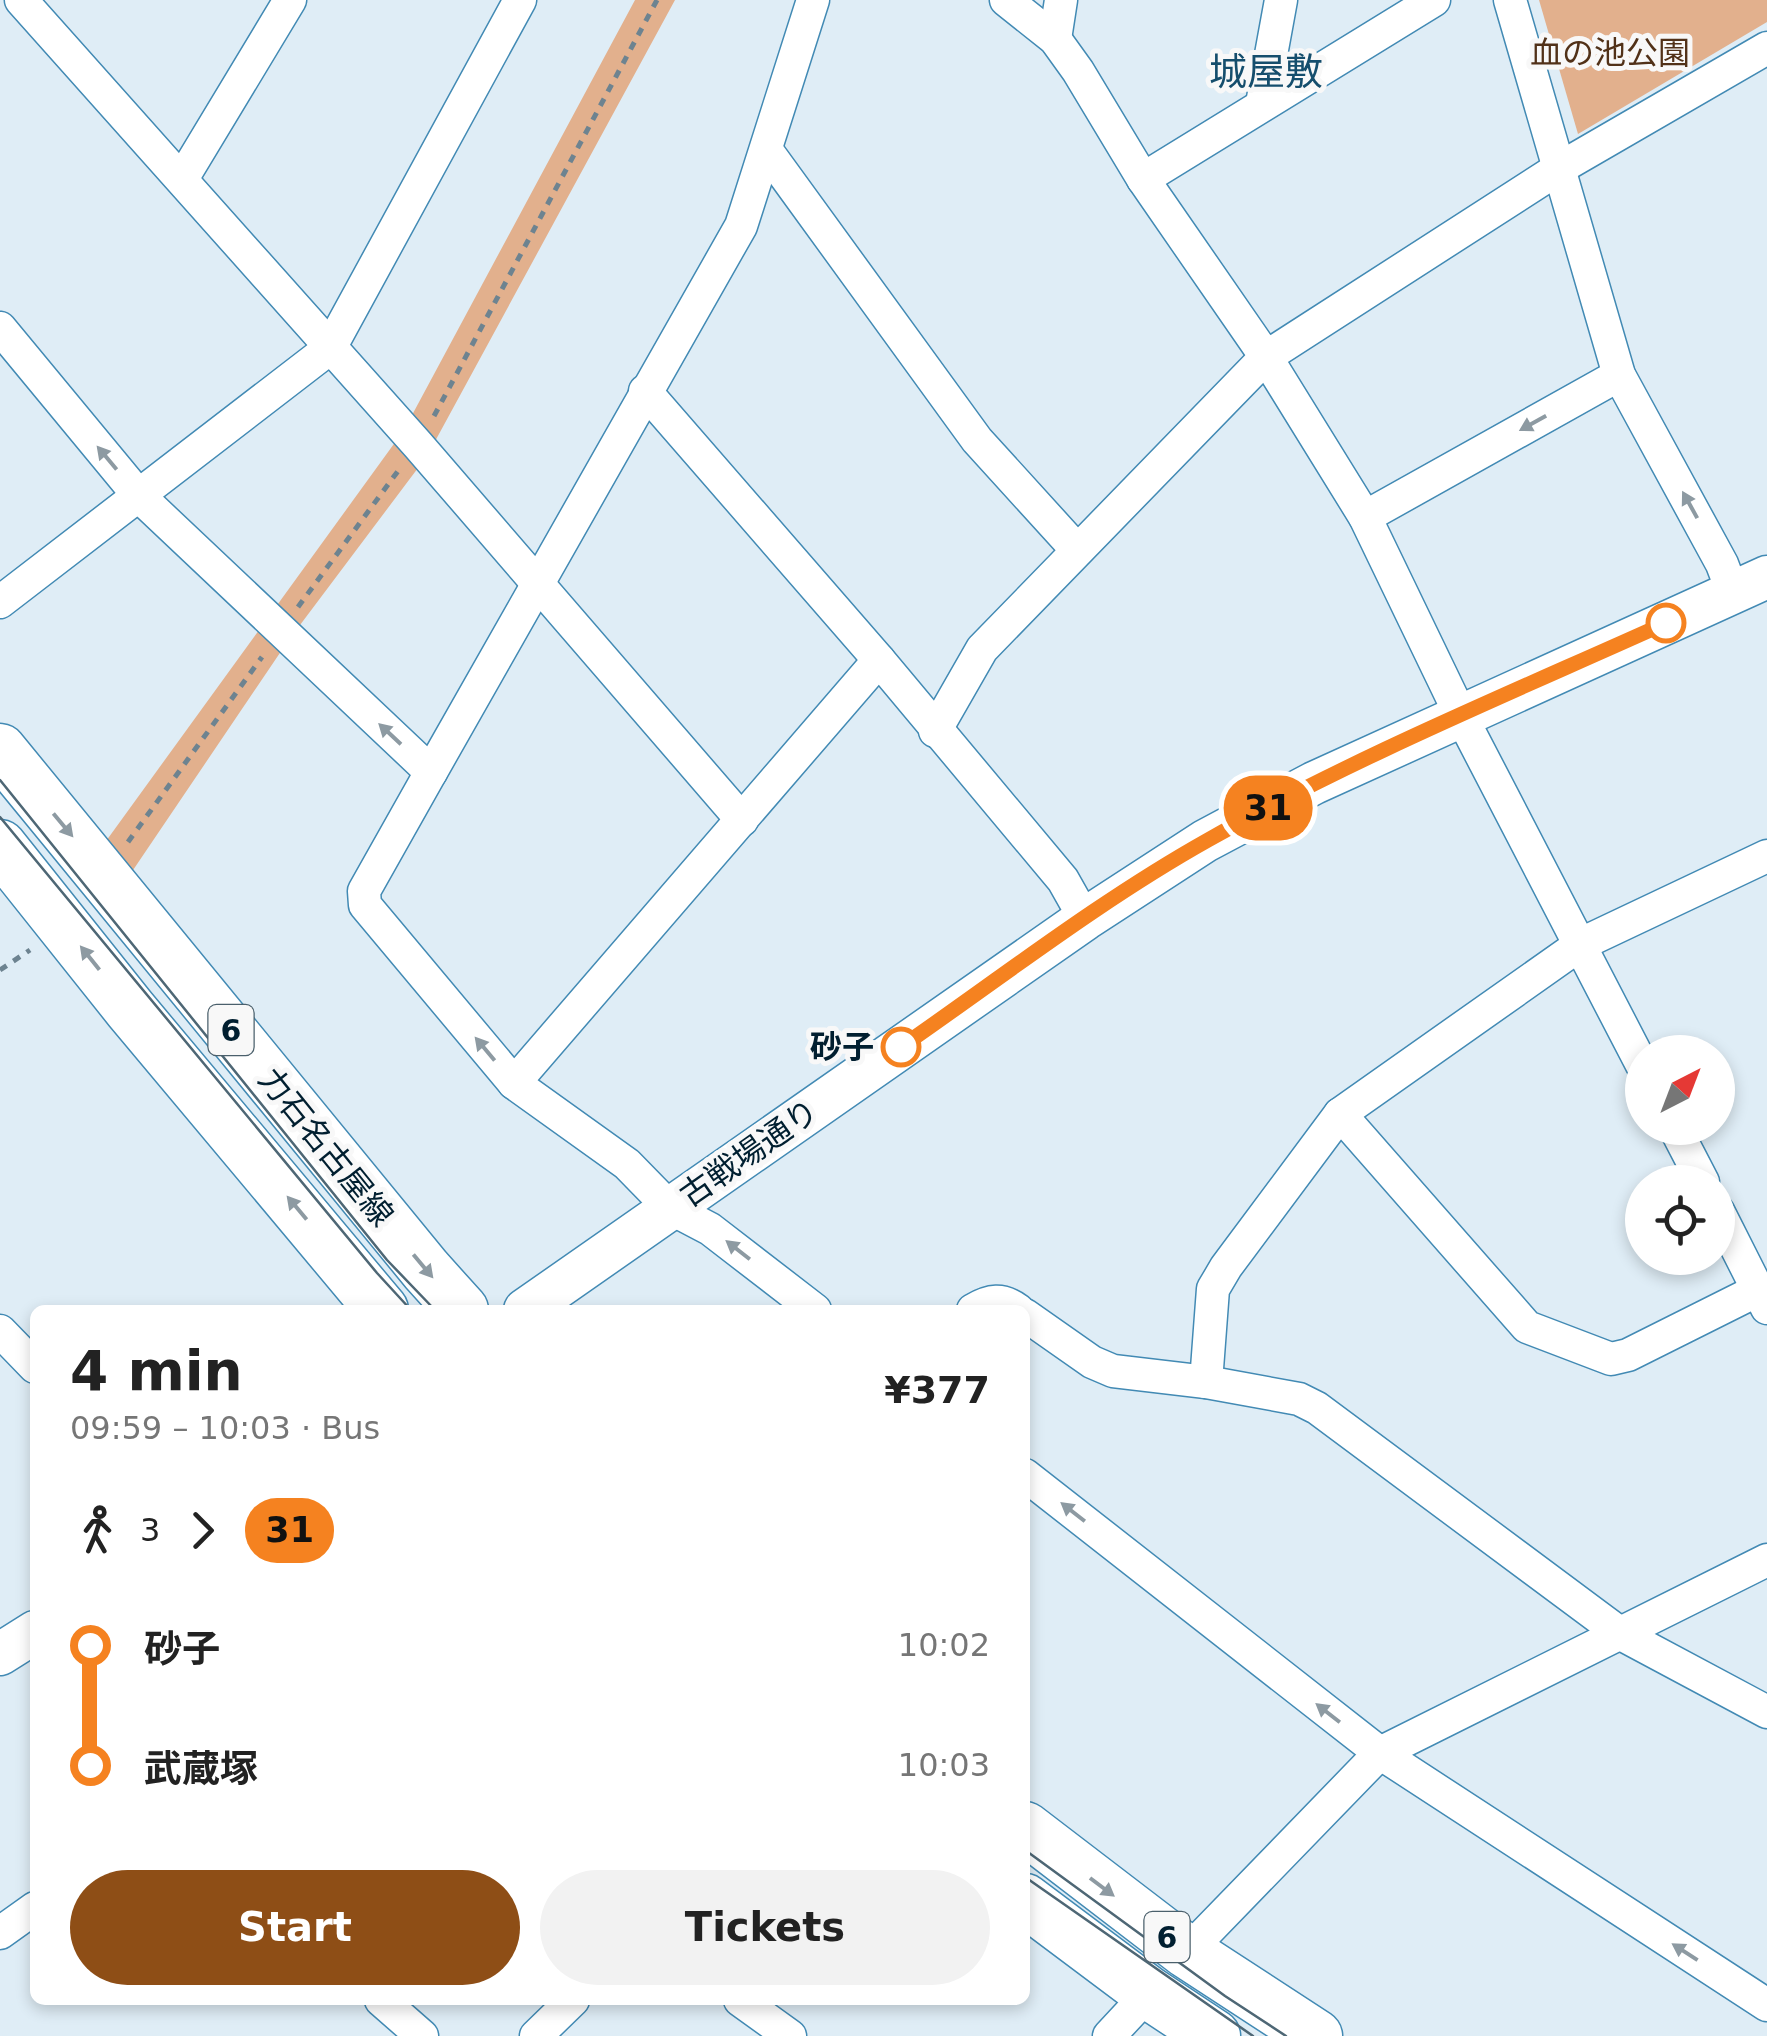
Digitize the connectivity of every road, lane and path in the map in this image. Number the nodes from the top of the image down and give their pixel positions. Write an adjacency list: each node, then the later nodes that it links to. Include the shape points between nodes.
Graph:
1 (290, 0): 15 (street)
2 (520, 0): 18 (street)
3 (813, 0): 13 (street)
4 (1006, 0): 10 (street)
5 (1061, 0): 10 (street)
6 (1281, 0): 12 (street)
7 (1434, 0): 12 (street)
8 (1510, 0): 14 (street)
9 (25, 2): 15 (street)
10 (1054, 39): 16 (street)
11 (1767, 48): 14 (street)
12 (1262, 104): 16 (street)
13 (767, 152): 21 (street, via 741,226); 24 (street, via 977,440)
14 (1558, 170): 19 (street); 20 (street)
15 (182, 179): 18 (street)
16 (1143, 180): 19 (street)
17 (0, 328): 22 (street, one-way to 17)
18 (330, 348): 22 (street); 25 (street)
19 (1266, 358): 23 (street); 24 (street)
20 (1618, 376): 23 (street, one-way to 23); 26 (street, one-way to 20, via 1722,564)
21 (645, 391): 25 (street); 28 (street)
22 (139, 496): 27 (street); 32 (street, one-way to 22)
23 (1364, 517): 29 (street)
24 (1077, 550): 30 (street, via 982,649)
25 (539, 583): 32 (street); 33 (street)
26 (1750, 585): 29 (street, 古戦場通り)
27 (0, 602)
28 (879, 660): 30 (street); 33 (street)
29 (1461, 716): 36 (street, 古戦場通り, via 1205,841); 38 (street)
30 (936, 731): 36 (street, via 1063,880)
31 (0, 750): 47 (main road, 力石名古屋線 / 6, one-way to 47)
32 (432, 772): 41 (street, one-way to 32, via 365,906 364,891)
33 (742, 820): 41 (street)
34 (0, 846): 46 (main road, 力石名古屋線 / 6, one-way to 34)
35 (1767, 856): 38 (street)
36 (1085, 919): 43 (street, 古戦場通り)
37 (44, 940): 39 (path)
38 (1581, 944): 40 (street); 42 (street)
39 (0, 970)
40 (1627, 1035)
41 (514, 1083): 43 (street, via 627,1164)
42 (1340, 1114): 45 (street, via 1527,1327 1611,1359); 55 (street, via 1213,1289)
43 (670, 1208): 48 (street, 古戦場通り); 49 (street, one-way to 43, via 710,1229)
44 (1735, 1244): 45 (street)
45 (1762, 1299)
46 (378, 1305)
47 (458, 1305)
48 (532, 1305)
49 (808, 1305)
50 (982, 1305): 51 (street)
51 (1011, 1305)
52 (1030, 1318): 55 (street, via 1113,1371)
53 (0, 1331): 54 (street)
54 (30, 1363)
55 (1206, 1382): 58 (street, via 1318,1408)
56 (1030, 1478): 62 (street, one-way to 56)
57 (1767, 1560): 58 (street)
58 (1621, 1634): 61 (street); 62 (street)
59 (30, 1635): 60 (street)
60 (0, 1654)
61 (1767, 1712)
62 (1380, 1753): 67 (street); 72 (street, one-way to 62)
63 (1030, 1832): 67 (main road, 6, one-way to 67)
64 (1030, 1904): 68 (main road, 6)
65 (30, 1912): 66 (street)
66 (0, 1933)
67 (1187, 1952): 78 (main road, 6)
68 (1149, 1993): 76 (street); 77 (main road, 6)
69 (387, 2005): 73 (street)
70 (568, 2005): 74 (street)
71 (747, 2005): 75 (street)
72 (1767, 2006)
73 (422, 2036)
74 (536, 2036)
75 (790, 2036)
76 (1109, 2036)
77 (1214, 2036)
78 (1316, 2036)

